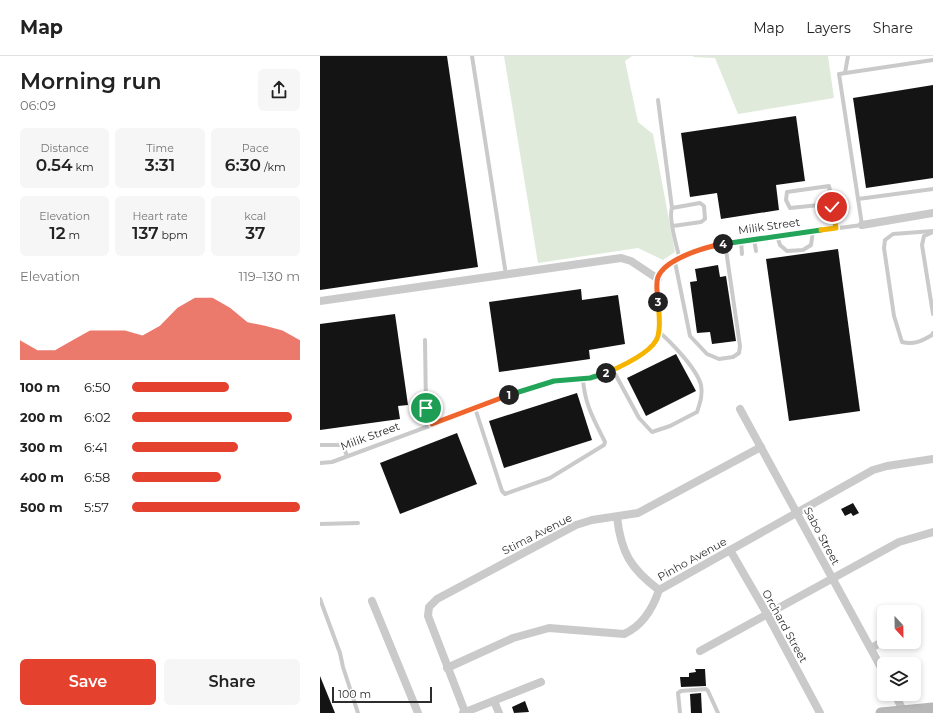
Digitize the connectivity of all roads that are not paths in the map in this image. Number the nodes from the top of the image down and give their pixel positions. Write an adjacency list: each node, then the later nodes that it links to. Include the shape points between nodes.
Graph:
1 (472, 56): 24 (lane)
2 (848, 56): 4 (lane)
3 (933, 60): 4 (lane)
4 (845, 73): 7 (lane, via 839,74)
5 (658, 100): 8 (lane)
6 (933, 189): 7 (lane)
7 (858, 199): 11 (lane)
8 (672, 208): 12 (lane); 12 (lane, via 700,203 706,212 705,219 701,222)
9 (834, 212): 9 (lane, via 829,204 790,208 786,192 829,186); 13 (lane)
10 (933, 213): 11 (street, Milik Street)
11 (862, 225): 13 (lane, Milik Street)
12 (673, 226): 22 (lane)
13 (836, 228): 14 (lane, Milik Street)
14 (813, 231): 16 (lane, Milik Street); 16 (lane, via 811,245 803,250 787,251 780,245)
15 (933, 232): 27 (lane, via 924,236 922,245); 29 (lane, via 893,234 885,240 884,248 894,316 902,342 921,342)
16 (777, 236): 17 (lane, Milik Street)
17 (754, 239): 18 (lane, Milik Street); 20 (lane)
18 (741, 241): 19 (lane, Milik Street); 21 (lane)
19 (725, 243): 22 (lane, Milik Street, via 709,246); 23 (lane, via 740,346 739,353 733,357 719,359 708,354 690,336)
20 (756, 251)
21 (742, 254)
22 (680, 259): 23 (lane, Milik Street)
23 (675, 262): 25 (lane, Milik Street, via 664,269)
24 (506, 275): 25 (street, via 621,258 631,261); 26 (street)
25 (658, 279): 28 (lane, Milik Street)
26 (320, 301)
27 (933, 314)
28 (658, 331): 31 (lane, Milik Street, via 654,344 647,351); 31 (lane, via 673,345 701,384 702,397 697,412 652,432 639,418)
29 (933, 333)
30 (426, 340): 35 (lane, via 426,408)
31 (613, 370): 32 (lane, Milik Street)
32 (583, 378): 33 (lane, Milik Street, via 537,386); 33 (lane, via 587,405 605,442 604,446 550,478 505,494)
33 (475, 408): 35 (lane, Milik Street)
34 (740, 409): 37 (street, Sabo Street)
35 (432, 424): 38 (lane, Milik Street)
36 (320, 445): 38 (lane, via 343,445)
37 (761, 447): 41 (street, Sabo Street); 42 (street, Stima Avenue, via 638,513)
38 (347, 456): 40 (lane, Milik Street, via 332,462)
39 (933, 459): 41 (street, Pinho Avenue, via 873,470)
40 (320, 463)
41 (797, 513): 46 (street, Pinho Avenue); 47 (street, Sabo Street)
42 (617, 517): 48 (street, via 621,539 630,563); 56 (street, Stima Avenue, via 576,525 437,598 429,607 428,616)
43 (358, 523): 44 (lane)
44 (320, 524)
45 (933, 532): 47 (street, via 899,542)
46 (730, 550): 48 (street, Pinho Avenue); 51 (street, Orchard Street)
47 (832, 579): 51 (street); 53 (street, Sabo Street)
48 (659, 590): 56 (street, Pinho Avenue, via 656,600 640,624 624,634 549,628 513,638)
49 (320, 599): 62 (lane)
50 (372, 601): 63 (street)
51 (768, 614): 54 (street); 68 (street, Orchard Street)
52 (877, 645): 53 (street)
53 (871, 648): 55 (street, Sabo Street)
54 (700, 651)
55 (877, 660)
56 (447, 668): 64 (street, Stima Avenue)
57 (541, 682): 58 (street)
58 (494, 701): 64 (street); 65 (street)
59 (898, 701): 61 (street)
60 (933, 708): 61 (main road)
61 (904, 712): 69 (main road)
62 (358, 713)
63 (418, 713)
64 (464, 713)
65 (499, 713)
66 (680, 713): 67 (lane, via 678,693 706,689)
67 (718, 713)
68 (820, 713)
69 (881, 713)

